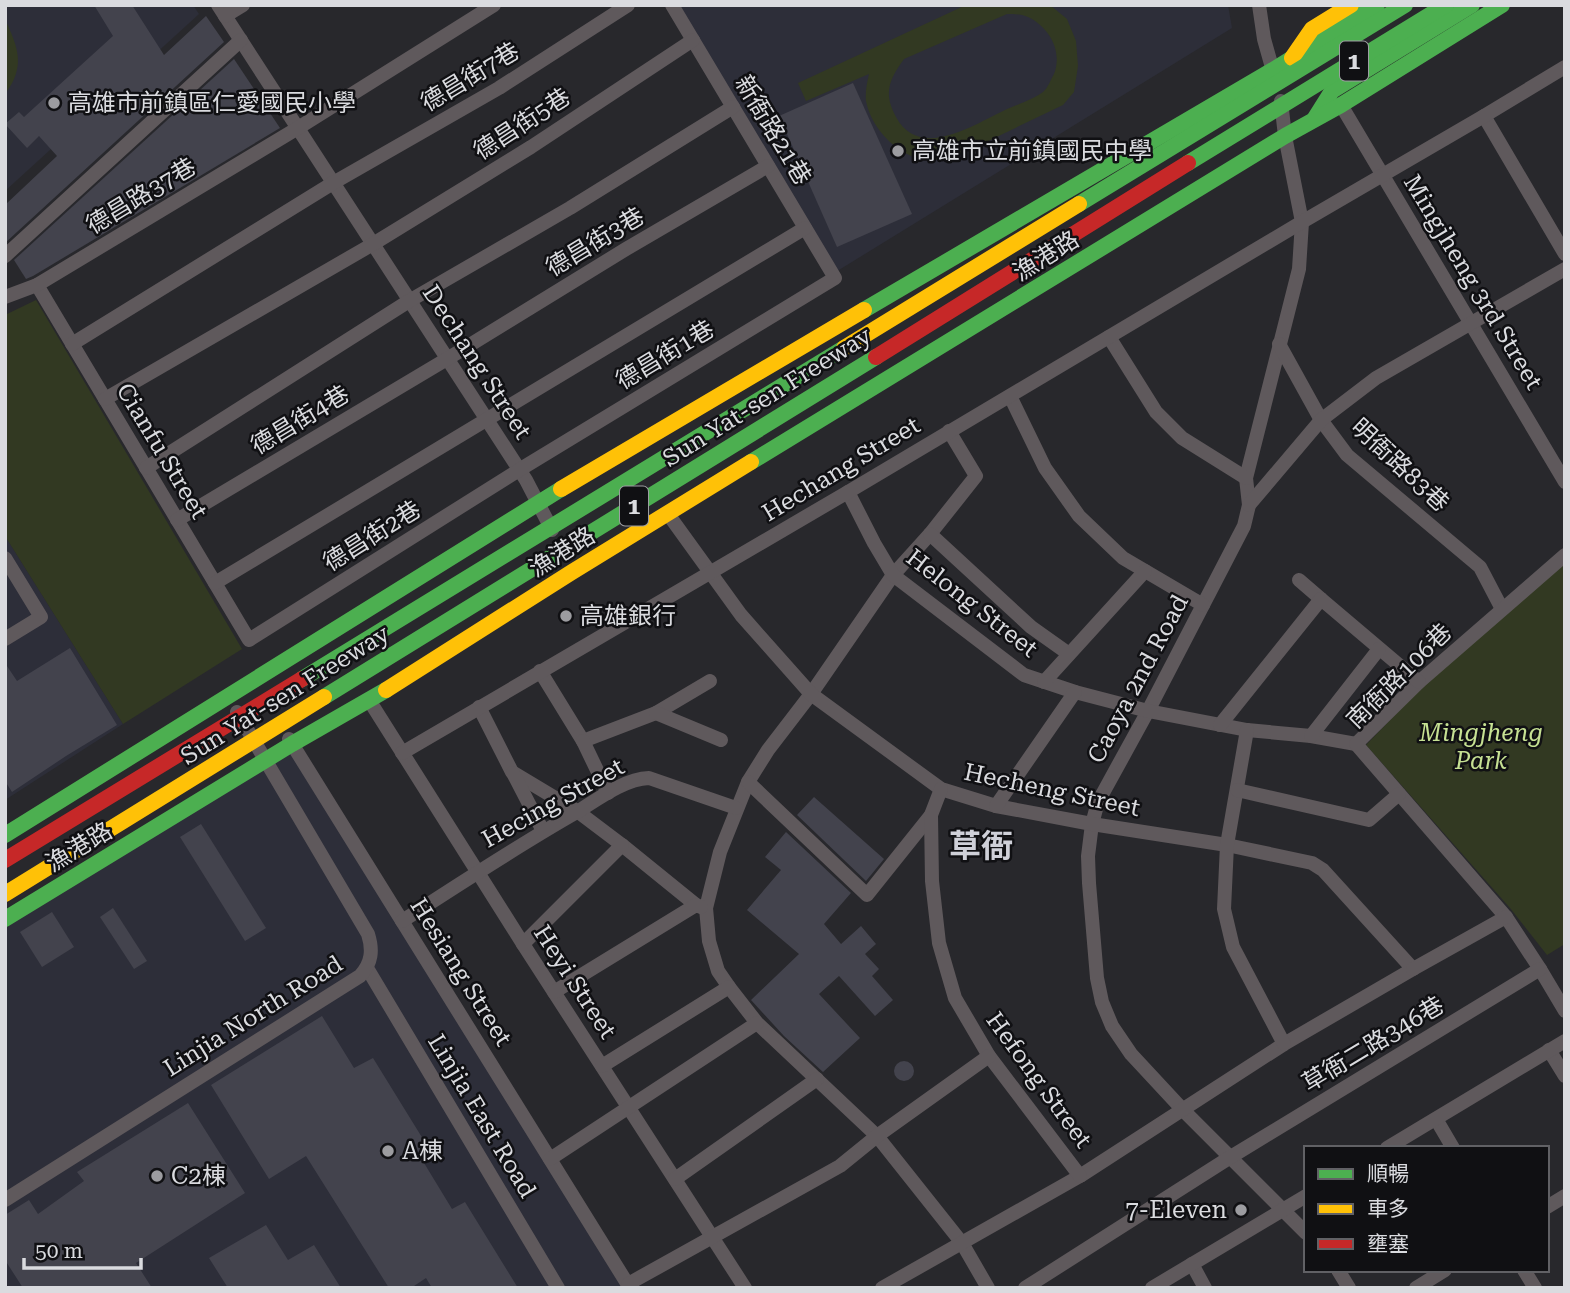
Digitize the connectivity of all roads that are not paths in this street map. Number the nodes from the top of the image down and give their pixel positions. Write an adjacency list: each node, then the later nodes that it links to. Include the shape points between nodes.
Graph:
1 (243, 5): 12 (street)
2 (628, 5): 26 (street, 德昌街7巷, via 499,88)
3 (672, 5): 14 (street, 新衙路21巷)
4 (1259, 5): 17 (street, Caoya 2nd Road)
5 (1351, 5): 15 (main road, via 1312,29)
6 (1377, 5): 15 (main road, 漁港路)
7 (1405, 5): 108 (main road, Sun Yat-sen Freeway / 1, bridge)
8 (1446, 5): 110 (main road, Sun Yat-sen Freeway / 1, bridge)
9 (1472, 5): 21 (main road, via 1332,91)
10 (1502, 5): 18 (main road, 漁港路)
11 (484, 8): 22 (street, 德昌路37巷)
12 (222, 11): 13 (street, Dechang Street)
13 (241, 40): 22 (street, Dechang Street); 31 (street)
14 (693, 40): 19 (street, 新衙路21巷); 29 (street, 德昌街5巷)
15 (1292, 58): 17 (main road, 漁港路)
16 (1565, 66): 20 (street, Hechang Street)
17 (1274, 76): 23 (street, Caoya 2nd Road); 52 (main road, 漁港路)
18 (1341, 105): 21 (main road, 漁港路); 25 (street, Mingjheng 3rd Street)
19 (733, 107): 24 (street, 新衙路21巷); 36 (street)
20 (1484, 116): 25 (street, Hechang Street); 30 (street)
21 (1315, 118): 23 (main road, 漁港路)
22 (298, 128): 26 (street, Dechang Street); 34 (street, 德昌路37巷)
23 (1285, 136): 27 (street, Caoya 2nd Road); 54 (main road, 漁港路)
24 (768, 166): 28 (street, 新衙路21巷); 41 (street, 德昌街3巷)
25 (1384, 176): 27 (street, Hechang Street); 37 (street, Mingjheng 3rd Street)
26 (333, 183): 29 (street, Dechang Street); 39 (street, 德昌街7巷)
27 (1302, 222): 38 (street, Hechang Street); 40 (street, Caoya 2nd Road, via 1296,283)
28 (805, 228): 33 (street, 新衙路21巷); 44 (street)
29 (373, 244): 36 (street, Dechang Street); 43 (street, 德昌街5巷)
30 (1565, 254)
31 (5, 256)
32 (1565, 269): 37 (street)
33 (835, 278): 48 (street, 德昌街1巷)
34 (37, 285): 35 (street, 德昌路37巷); 39 (street, Cianfu Street)
35 (5, 297)
36 (410, 301): 41 (street, Dechang Street); 47 (street)
37 (1471, 323): 45 (street, via 1376,378); 50 (street, Mingjheng 3rd Street)
38 (1109, 337): 42 (street, Hechang Street); 49 (street, via 1156,412 1182,438)
39 (72, 344): 43 (street, Cianfu Street)
40 (1279, 344): 45 (street, 明衙路83巷); 49 (street, Caoya 2nd Road)
41 (447, 359): 44 (street, Dechang Street); 55 (street, 德昌街4巷)
42 (1010, 396): 46 (street, Hechang Street); 59 (street, via 1045,468 1079,516 1123,558)
43 (105, 399): 47 (street, Cianfu Street)
44 (487, 420): 48 (street, Dechang Street); 64 (street)
45 (1321, 420): 53 (street); 67 (street, 明衙路83巷, via 1347,454 1480,567)
46 (949, 431): 51 (street, Hechang Street); 56 (street, via 976,475)
47 (146, 468): 55 (street, Cianfu Street)
48 (519, 470): 52 (street, Dechang Street); 69 (street, 德昌街2巷)
49 (1246, 478): 53 (street, Caoya 2nd Road)
50 (1565, 482)
51 (848, 492): 61 (street, Hechang Street); 62 (street, Helong Street)
52 (538, 502): 60 (street, Dechang Street); 73 (main road, 漁港路)
53 (1248, 505): 66 (street, Caoya 2nd Road, via 1244,526)
54 (668, 514): 60 (main road, 漁港路); 61 (street, Hecheng Street)
55 (177, 520): 64 (street, Cianfu Street)
56 (930, 534): 62 (street); 71 (street, via 1031,627)
57 (1565, 555): 67 (street, 南衙路106巷)
58 (5, 558): 68 (street, via 41,617)
59 (1145, 571): 66 (street); 71 (street)
60 (572, 572): 80 (main road, 漁港路)
61 (710, 572): 72 (street, Hechang Street); 78 (street, Hecheng Street, via 741,615)
62 (894, 575): 75 (street, Helong Street, via 1024,675); 78 (street)
63 (1299, 580): 65 (street)
64 (215, 583): 69 (street, Cianfu Street)
65 (1321, 599): 70 (street); 84 (street)
66 (1203, 605): 82 (street, Caoya 2nd Road)
67 (1502, 609): 76 (street, 南衙路106巷)
68 (5, 639)
69 (248, 640)
70 (1379, 649): 76 (street); 86 (street)
71 (1069, 654): 75 (street)
72 (540, 671): 81 (street, Hechang Street); 88 (street)
73 (255, 679): 79 (main road, 漁港路); 89 (street, Hesiang Street)
74 (710, 681): 83 (street)
75 (1044, 681): 77 (street, Helong Street)
76 (1419, 682): 90 (street, 南衙路106巷)
77 (1075, 692): 82 (street, Helong Street); 99 (street)
78 (811, 694): 94 (street); 95 (street, Hecheng Street)
79 (228, 696): 92 (street, Linjia North Road); 105 (main road, 漁港路)
80 (369, 700): 89 (main road, 漁港路); 91 (street, Heyi Street)
81 (479, 707): 91 (street, Hechang Street); 93 (street)
82 (1148, 711): 84 (street, Helong Street); 103 (street, Caoya 2nd Road, via 1098,802)
83 (656, 713): 87 (street); 88 (street)
84 (1220, 725): 85 (street, Helong Street)
85 (1247, 730): 86 (street, Helong Street); 96 (street)
86 (1311, 736): 90 (street, Helong Street)
87 (721, 740)
88 (583, 741): 97 (street)
89 (292, 744): 92 (main road, 漁港路); 114 (street, Hesiang Street)
90 (1356, 744): 98 (street, 南衙路106巷)
91 (402, 753): 109 (street, Heyi Street)
92 (266, 760): 113 (main road, 漁港路); 116 (street, Linjia North Road, via 368,934 371,958)
93 (512, 772): 101 (street); 104 (street)
94 (748, 782): 100 (street); 102 (street, via 867,895)
95 (941, 789): 99 (street, Hecheng Street); 102 (street, Hefong Street)
96 (1237, 790): 98 (street, via 1369,820); 107 (street)
97 (608, 793): 100 (street, Hecing Street, via 638,778 649,778); 101 (street, Hecing Street)
98 (1399, 794): 112 (street, 南衙路106巷)
99 (996, 806): 103 (street, Hecheng Street)
100 (736, 808): 111 (street)
101 (577, 811): 104 (street, Hecing Street); 106 (street)
102 (931, 815): 126 (street, Hefong Street, via 939,943 955,998)
103 (1092, 824): 107 (street, Hecheng Street); 131 (street, Caoya 2nd Road, via 1089,883 1102,1002 1131,1054)
104 (543, 831): 109 (street, Hecing Street)
105 (5, 835)
106 (622, 845): 111 (street); 115 (street)
107 (1227, 845): 118 (street, Hecheng Street, via 1312,863 1323,870); 124 (street, via 1224,909 1233,947)
108 (5, 860)
109 (477, 872): 114 (street, Hecing Street); 115 (street, Heyi Street)
110 (5, 894)
111 (701, 906): 119 (street, via 718,971); 120 (street)
112 (1506, 917): 117 (street, 南衙路106巷); 118 (street)
113 (5, 919)
114 (402, 920): 137 (street, Hesiang Street)
115 (523, 944): 120 (street, Heyi Street)
116 (367, 968): 142 (street, Linjia North Road); 153 (street, Linjia East Road)
117 (1540, 968): 121 (street, 南衙路106巷); 136 (street, 草衙二路346巷)
118 (1413, 969): 124 (street)
119 (729, 988): 122 (street); 127 (street)
120 (554, 992): 127 (street, Heyi Street)
121 (1565, 1011)
122 (757, 1024): 129 (street); 130 (street)
123 (1565, 1041): 125 (street)
124 (1283, 1044): 131 (street)
125 (1549, 1050): 128 (street); 132 (street)
126 (989, 1056): 133 (street); 138 (street, Hefong Street)
127 (601, 1066): 130 (street, Heyi Street)
128 (1565, 1076)
129 (817, 1079): 133 (street); 139 (street)
130 (629, 1108): 137 (street); 139 (street, Heyi Street)
131 (1183, 1110): 136 (street, Caoya 2nd Road); 138 (street)
132 (1436, 1119): 134 (street); 135 (street)
133 (877, 1136): 146 (street, via 840,1166); 147 (street)
134 (1390, 1146)
135 (1452, 1146)
136 (1230, 1158): 144 (street, Caoya 2nd Road); 157 (street, 草衙二路346巷)
137 (550, 1159): 152 (street, Hesiang Street)
138 (1080, 1176): 147 (street, Hefong Street)
139 (675, 1179): 146 (street, Heyi Street)
140 (1565, 1196): 143 (street)
141 (1304, 1197): 144 (street)
142 (5, 1200)
143 (1549, 1206)
144 (1283, 1210): 145 (street, Caoya 2nd Road); 148 (street)
145 (1304, 1231)
146 (712, 1237): 152 (street); 154 (street, Heyi Street)
147 (961, 1243): 155 (street, Hefong Street); 156 (street)
148 (1192, 1265): 158 (street); 159 (street)
149 (1339, 1272): 160 (street)
150 (1442, 1272): 161 (street)
151 (1525, 1272): 162 (street)
152 (629, 1286)
153 (558, 1288)
154 (745, 1288)
155 (881, 1288)
156 (988, 1288)
157 (1025, 1288)
158 (1152, 1288)
159 (1205, 1288)
160 (1349, 1288)
161 (1416, 1288)
162 (1535, 1288)

